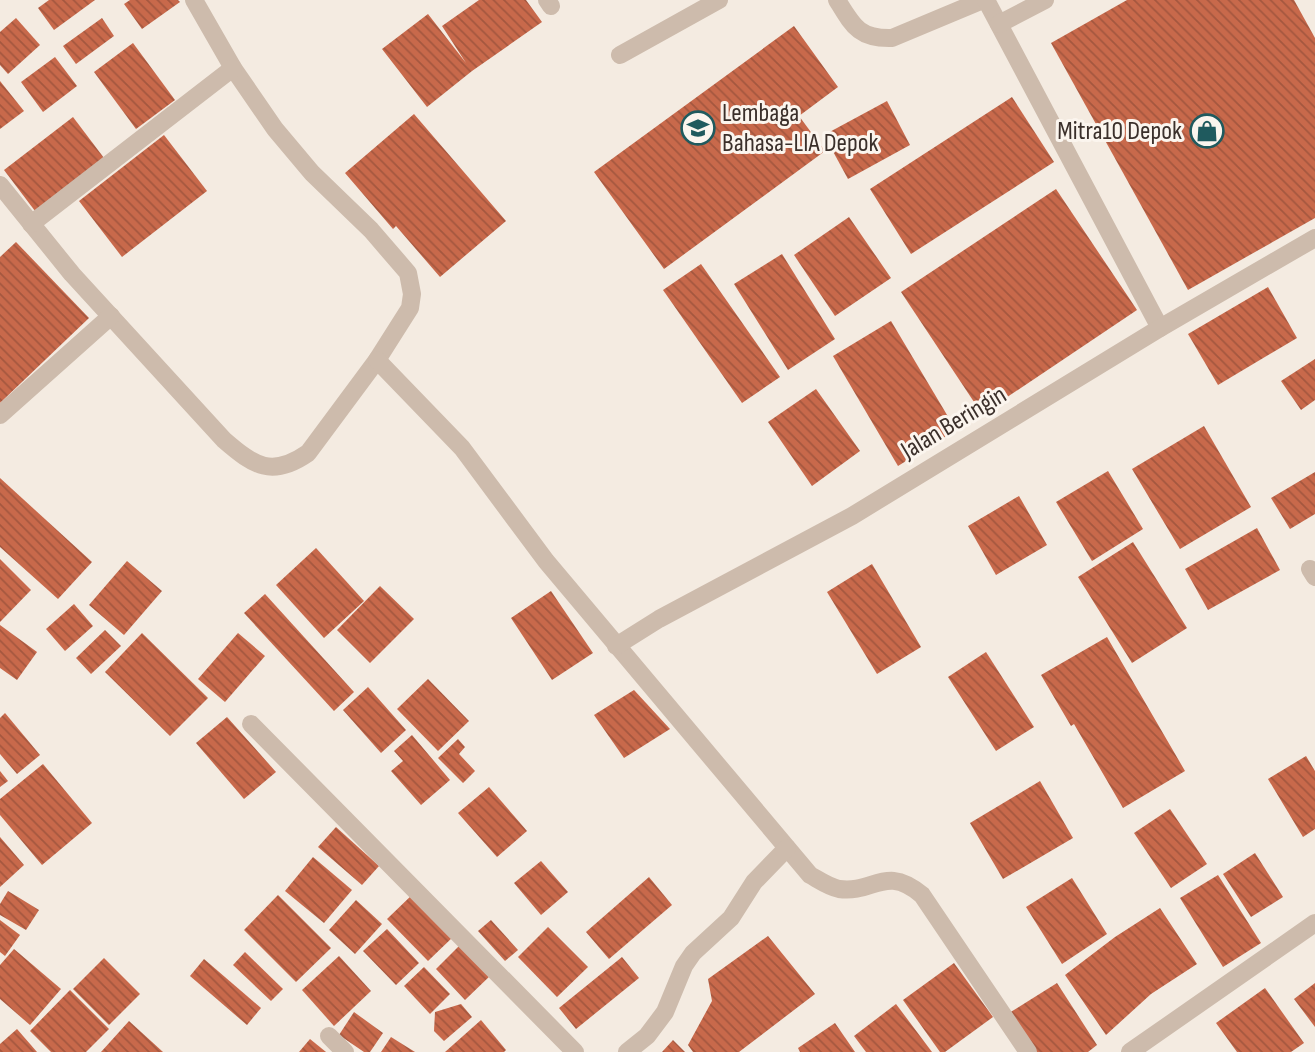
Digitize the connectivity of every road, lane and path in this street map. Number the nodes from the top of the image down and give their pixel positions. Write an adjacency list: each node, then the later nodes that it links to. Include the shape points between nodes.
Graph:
1 (194, 0): 8 (street)
2 (719, 0): 7 (street)
3 (837, 0): 4 (street, via 853,26 878,38 892,38)
4 (985, 0): 6 (street)
5 (1045, 0): 6 (street)
6 (999, 24): 13 (street)
7 (620, 55)
8 (233, 68): 10 (street); 14 (street, via 312,173 372,230 408,273 410,308)
9 (0, 185): 10 (street)
10 (31, 224): 12 (street)
11 (1315, 238): 13 (street, Jalan Beringin)
12 (111, 316): 14 (street, via 224,440 246,460 265,467 294,463 308,453); 15 (street)
13 (1160, 328): 16 (street, Jalan Beringin, via 852,516)
14 (377, 360): 16 (street, via 462,448)
15 (0, 415)
16 (616, 646): 18 (street)
17 (251, 724): 22 (street)
18 (787, 848): 23 (street, via 754,882 731,918 693,953 664,1012 647,1036); 24 (street, via 810,875 825,884 856,888 885,879 901,882 922,895)
19 (1315, 923): 25 (street)
20 (329, 1037): 21 (street)
21 (345, 1052)
22 (575, 1052)
23 (627, 1052)
24 (1028, 1052)
25 (1130, 1052)

